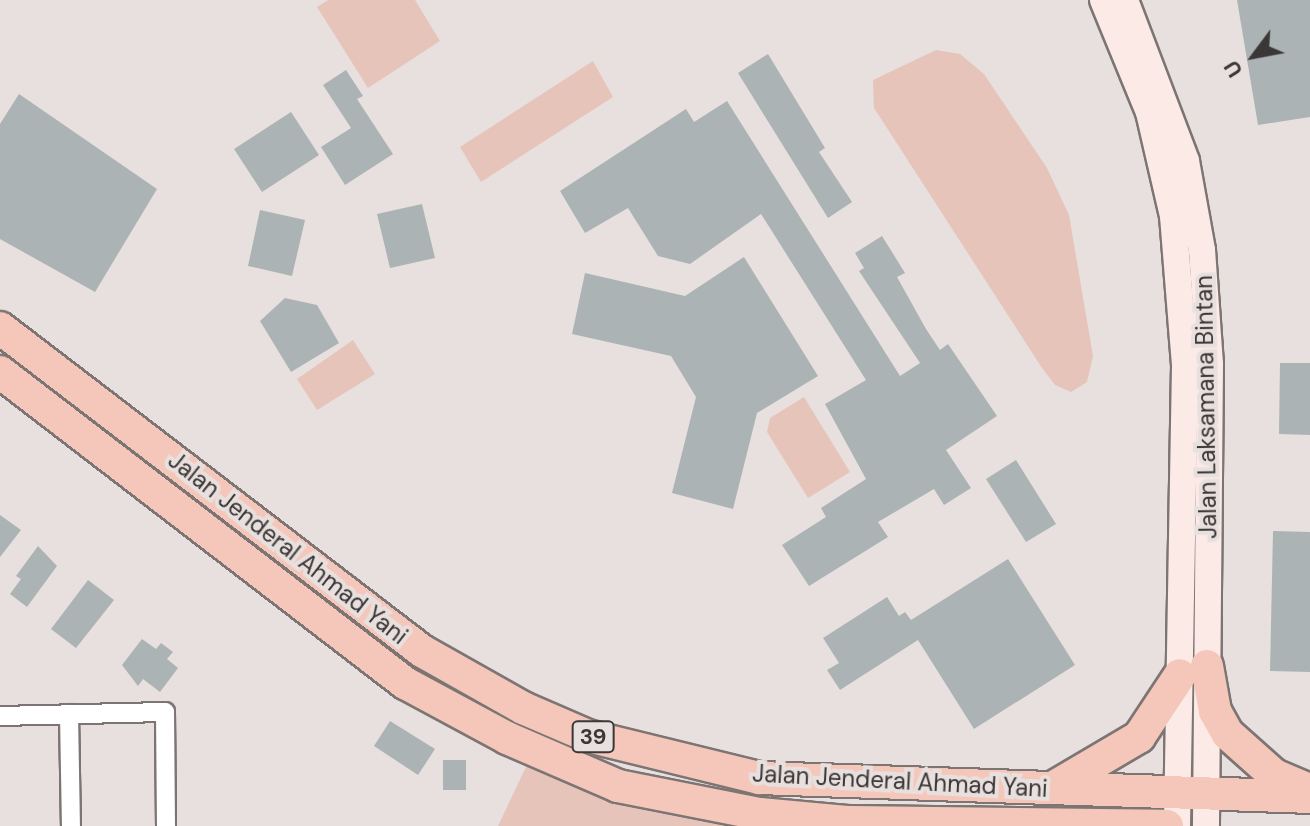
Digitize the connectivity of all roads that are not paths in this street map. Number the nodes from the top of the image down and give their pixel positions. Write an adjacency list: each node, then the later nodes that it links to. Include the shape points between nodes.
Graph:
1 (1103, 0): 4 (main road, Jalan Laksamana Bintan, via 1149,112)
2 (1125, 0): 4 (main road, Jalan Laksamana Bintan, via 1186,161 1202,250)
3 (0, 328): 7 (highway, Jalan Jenderal Ahmad Yani / 39, via 402,636)
4 (1198, 365): 6 (main road, Jalan Laksamana Bintan)
5 (0, 372): 10 (highway, Jalan Jenderal Ahmad Yani / 39, via 405,683)
6 (1193, 670): 11 (highway, via 1133,743); 12 (highway, via 1228,734 1274,775); 14 (main road, Jalan Laksamana Bintan)
7 (523, 708): 10 (highway, via 521,729); 11 (highway, Jalan Jenderal Ahmad Yani / 39, via 588,736 759,778)
8 (69, 714): 9 (street); 15 (street); 16 (street, via 165,712)
9 (0, 716)
10 (507, 738): 17 (highway, Jalan Jenderal Ahmad Yani / 39, via 618,786 760,814 847,822)
11 (1051, 789): 14 (highway, Jalan Jenderal Ahmad Yani / 39)
12 (1310, 790)
13 (1310, 797): 14 (highway, Jalan Jenderal Ahmad Yani / 39)
14 (1192, 811)
15 (71, 826)
16 (166, 826)
17 (1034, 826): 18 (highway, Jalan Jenderal Ahmad Yani / 39)
18 (1167, 826)

